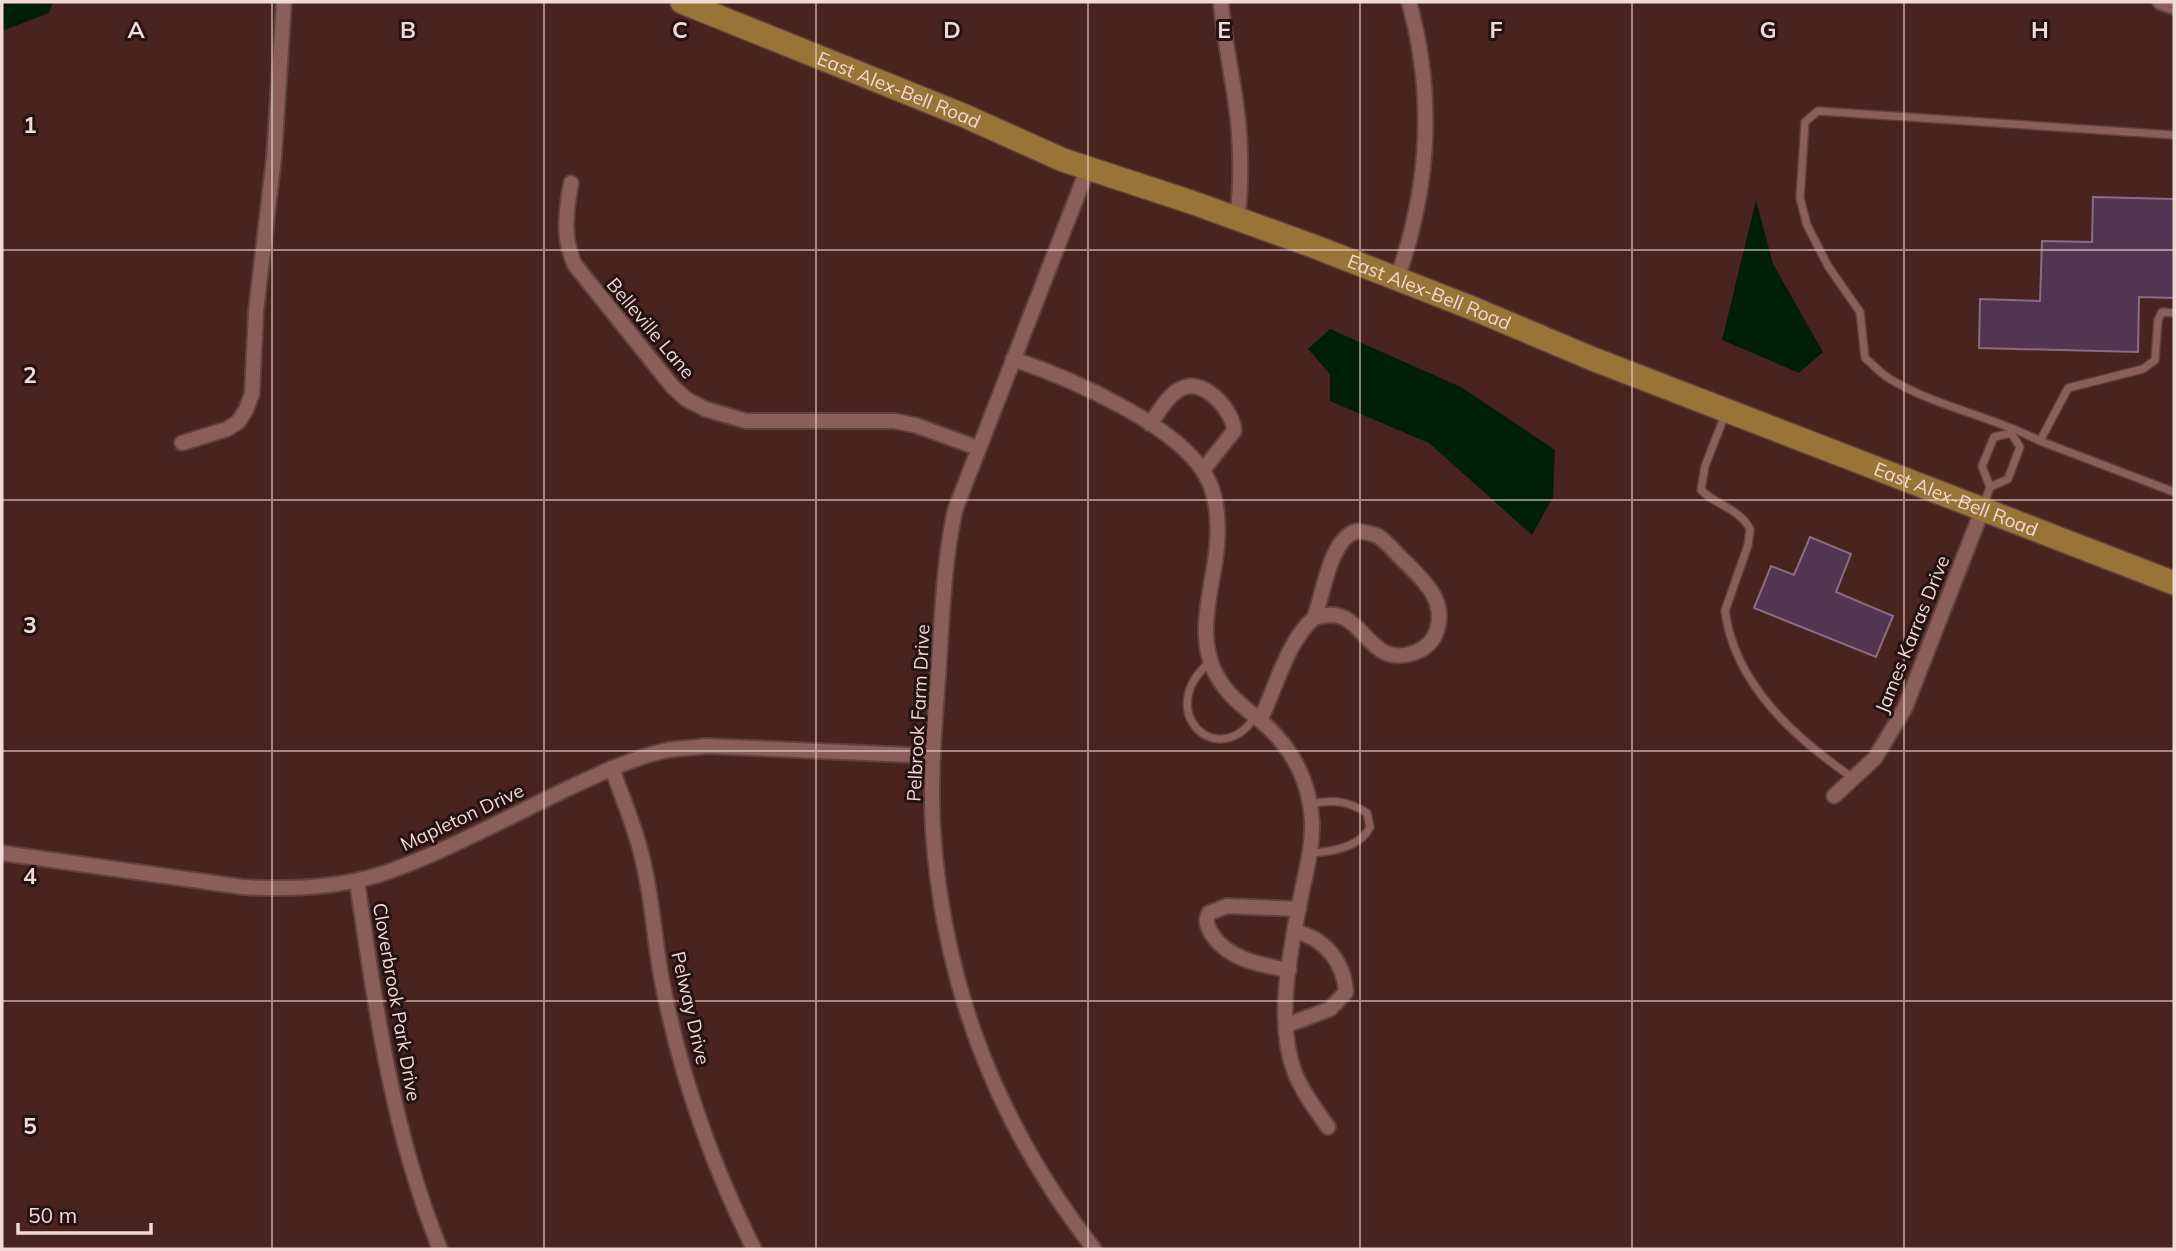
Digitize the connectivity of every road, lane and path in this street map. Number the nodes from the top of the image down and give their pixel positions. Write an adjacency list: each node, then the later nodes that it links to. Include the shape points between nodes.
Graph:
1 (284, 2): 18 (street, via 252,394 238,422)
2 (682, 2): 8 (main road, East Alex-Bell Road)
3 (1221, 2): 10 (street, via 1239,130)
4 (1409, 2): 11 (street, via 1422,62 1426,154 1414,227)
5 (2160, 2): 6 (street)
6 (2174, 7)
7 (2174, 135): 16 (lane, via 1818,111 1805,122 1800,198 1828,266 1860,312 1866,358 1889,379)
8 (1088, 168): 10 (main road, East Alex-Bell Road); 13 (street, Pelbrook Farm Drive)
9 (571, 183): 19 (street, Belleville Lane, via 565,231 575,265 654,366 686,399 746,421 911,424)
10 (1237, 219): 11 (main road, East Alex-Bell Road)
11 (1397, 279): 14 (main road, East Alex-Bell Road)
12 (2174, 313): 17 (lane, via 2162,312 2158,320 2155,360 2143,369 2068,388)
13 (1013, 359): 15 (street, via 1088,388); 19 (street, Pelbrook Farm Drive)
14 (1727, 411): 22 (main road, East Alex-Bell Road); 29 (lane, via 1701,489 1740,516 1750,529 1725,611 1738,655 1760,694 1814,751)
15 (1150, 424): 20 (street); 20 (street, via 1166,402 1187,386 1207,392 1229,411 1234,431)
16 (2013, 430): 17 (lane); 22 (lane, via 2020,447 2008,479); 22 (lane, via 1994,437 1982,466)
17 (2040, 441): 21 (lane)
18 (182, 443)
19 (978, 449): 27 (street, Pelbrook Farm Drive, via 955,510 946,553)
20 (1203, 470): 25 (street, via 1213,494 1218,527 1206,612)
21 (2174, 492)
22 (1986, 497): 23 (main road, East Alex-Bell Road); 29 (street, James Karras Drive, via 1905,708 1875,758)
23 (2174, 583)
24 (1314, 618): 24 (street, via 1325,614 1346,618 1388,656 1401,656 1429,644 1436,635 1440,610 1432,591 1380,537 1357,531 1342,538); 26 (street, via 1303,628)
25 (1210, 662): 26 (street, via 1228,693); 26 (lane, via 1197,673 1187,698 1193,726 1201,733 1229,739)
26 (1257, 719): 31 (street, via 1295,760)
27 (933, 756): 28 (street, Mapleton Drive, via 706,746 668,750); 42 (street, Pelbrook Farm Drive, via 938,880 960,992 1003,1107 1048,1184)
28 (612, 768): 34 (street, Mapleton Drive, via 431,854); 41 (street, Pelway Drive, via 646,871 662,981 691,1097)
29 (1854, 778): 30 (street, James Karras Drive)
30 (1834, 796)
31 (1310, 804): 33 (street); 33 (lane, via 1340,800 1356,806 1367,813 1370,827 1346,847)
32 (2, 853): 34 (street, Mapleton Drive, via 243,887 276,889)
33 (1310, 853): 35 (street)
34 (357, 881): 40 (street, Cloverbrook Park Drive, via 376,1012 399,1122)
35 (1299, 909): 36 (street); 37 (street, via 1227,906 1209,913 1206,919 1216,940 1228,951)
36 (1296, 932): 37 (street); 38 (street, via 1328,948 1346,992 1330,1009)
37 (1289, 970): 38 (street)
38 (1287, 1025): 39 (street, via 1295,1073)
39 (1328, 1127)
40 (440, 1249)
41 (754, 1249)
42 (1094, 1249)

